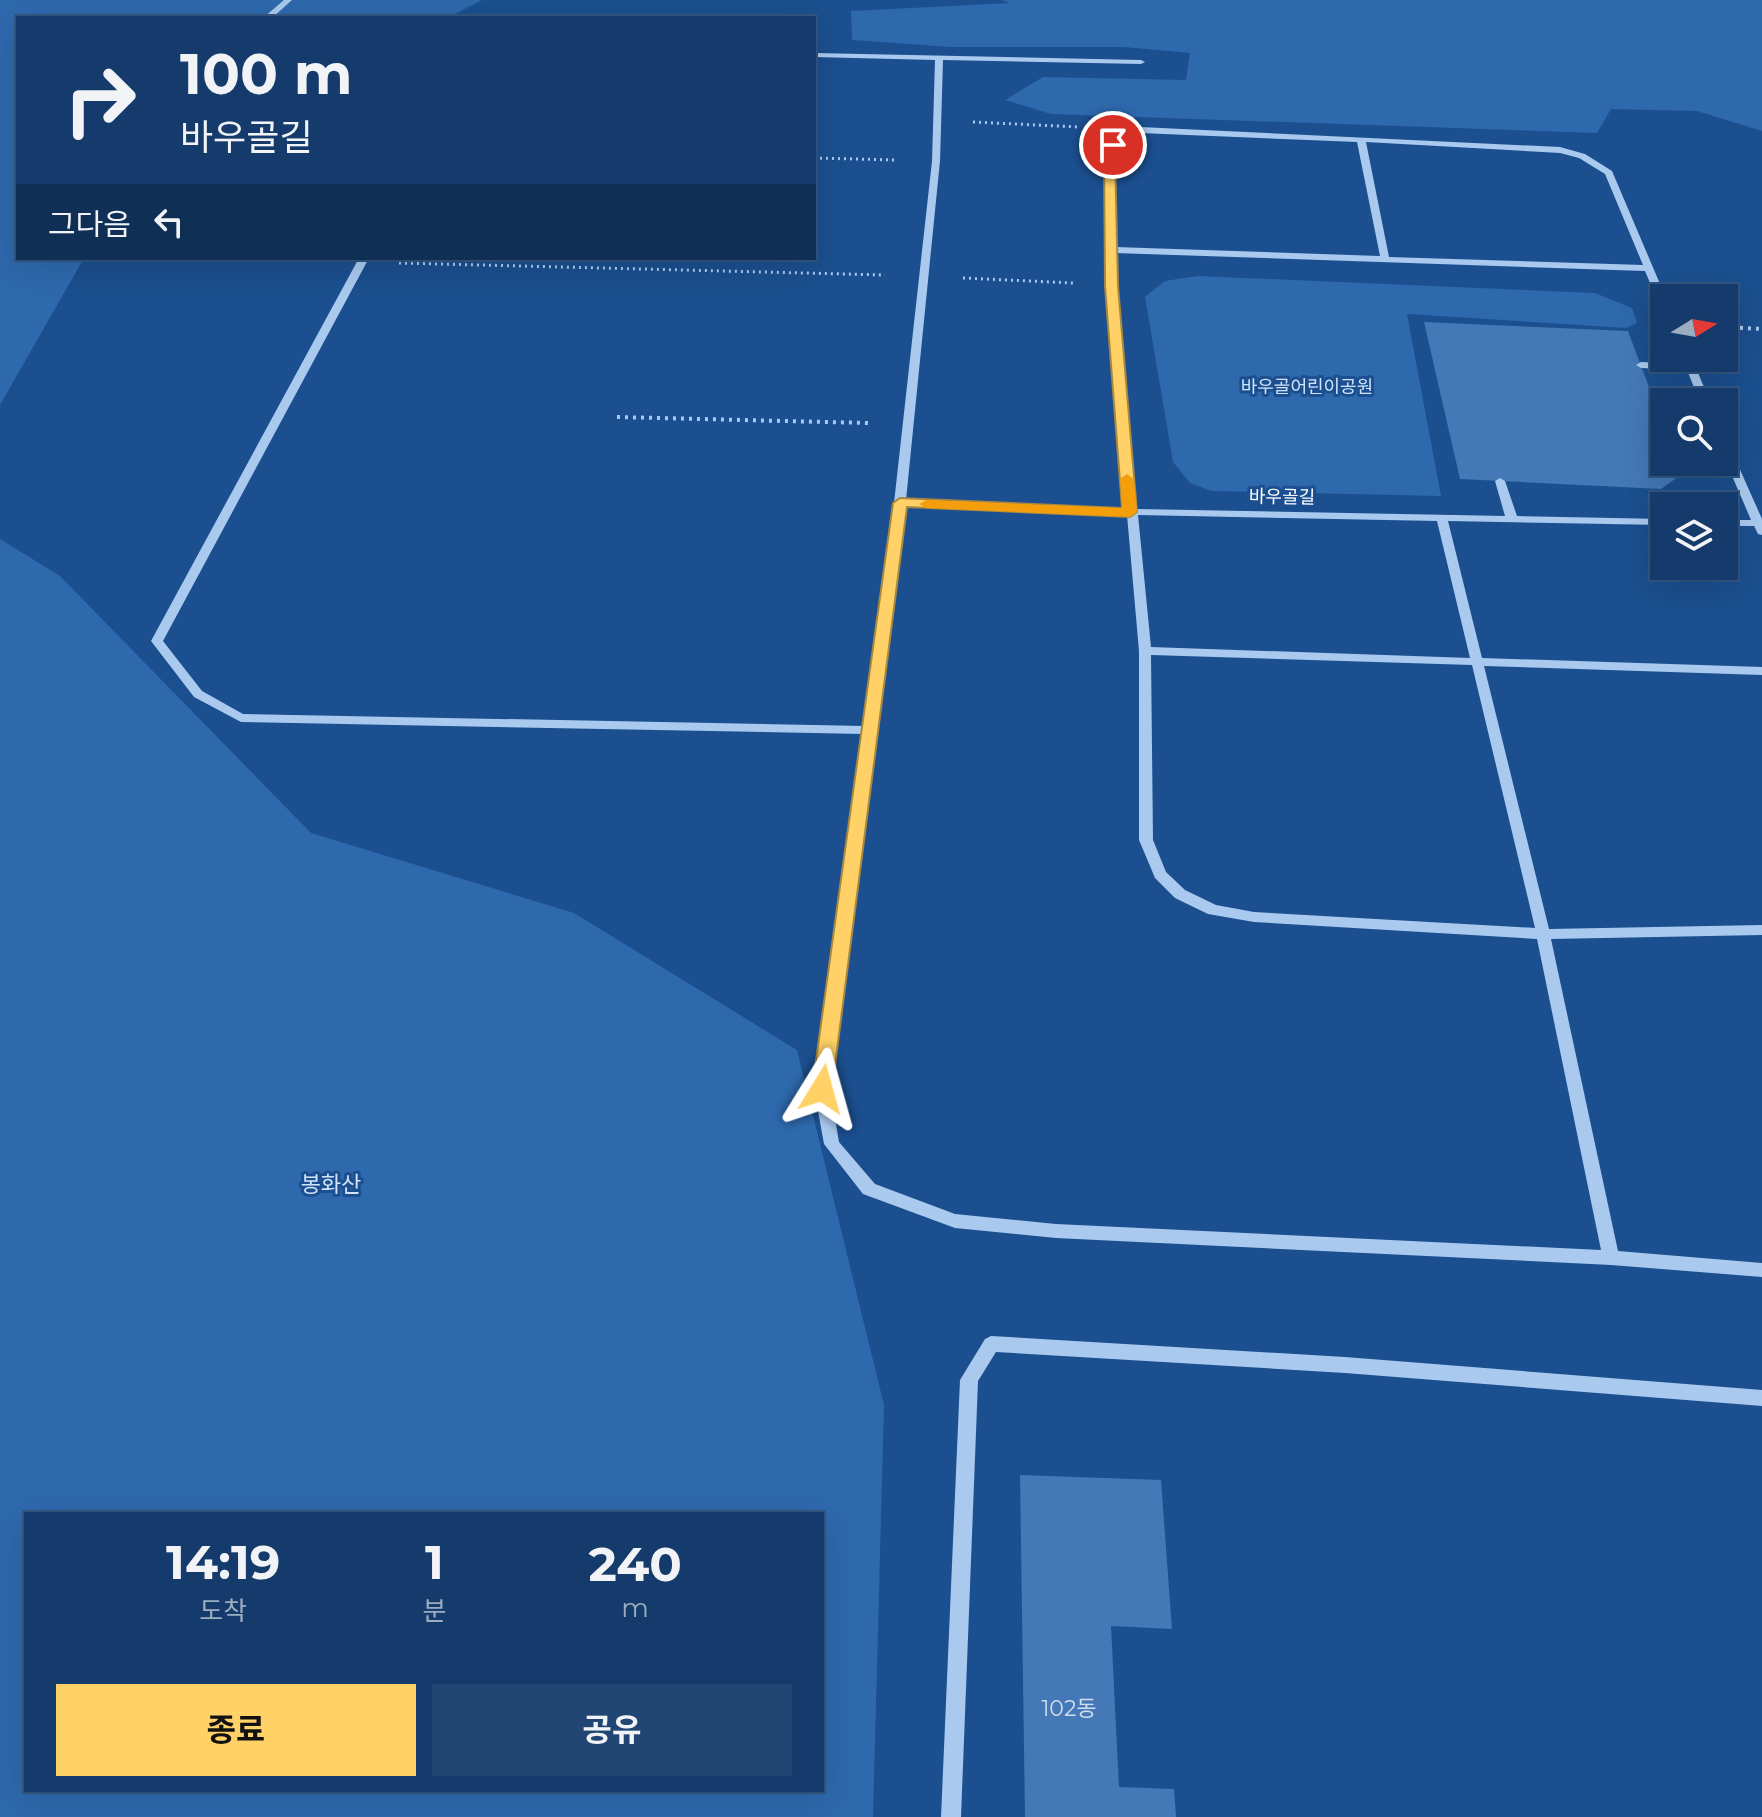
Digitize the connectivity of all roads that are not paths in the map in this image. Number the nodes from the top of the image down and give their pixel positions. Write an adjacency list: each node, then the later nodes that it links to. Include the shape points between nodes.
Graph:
1 (288, 0): 2 (street)
2 (269, 16)
3 (816, 55): 4 (street)
4 (939, 59): 5 (street); 16 (street, via 936,161)
5 (1141, 62)
6 (1361, 140): 7 (street, via 1140,130 1125,134 1110,153); 8 (street); 10 (street, via 1560,150 1582,156 1609,173)
7 (1111, 250): 8 (street); 17 (street)
8 (1385, 259): 10 (street)
9 (363, 260): 26 (street, via 157,641 198,694 241,718)
10 (1649, 268): 11 (street)
11 (1656, 284)
12 (1641, 365): 13 (street)
13 (1650, 365)
14 (1738, 476): 22 (street)
15 (1500, 481): 19 (street)
16 (900, 503): 17 (street, 바우골길); 26 (street)
17 (1130, 512): 18 (street, 바우골길); 23 (street)
18 (1442, 518): 19 (street, 바우골길); 24 (street)
19 (1512, 519): 20 (street, 바우골길)
20 (1650, 522)
21 (1738, 524): 22 (street)
22 (1760, 526)
23 (1145, 651): 24 (street); 28 (street, via 1146,840 1160,875 1180,894 1213,910 1254,917)
24 (1479, 661): 25 (street); 28 (street)
25 (1762, 671)
26 (872, 730): 29 (street, via 822,1089 832,1144 869,1189 955,1221 1056,1231)
27 (1762, 930): 28 (street)
28 (1543, 934): 29 (street)
29 (1611, 1258): 30 (street)
30 (1762, 1270)
31 (1762, 1398): 32 (street, via 991,1344 969,1380)
32 (951, 1817)

